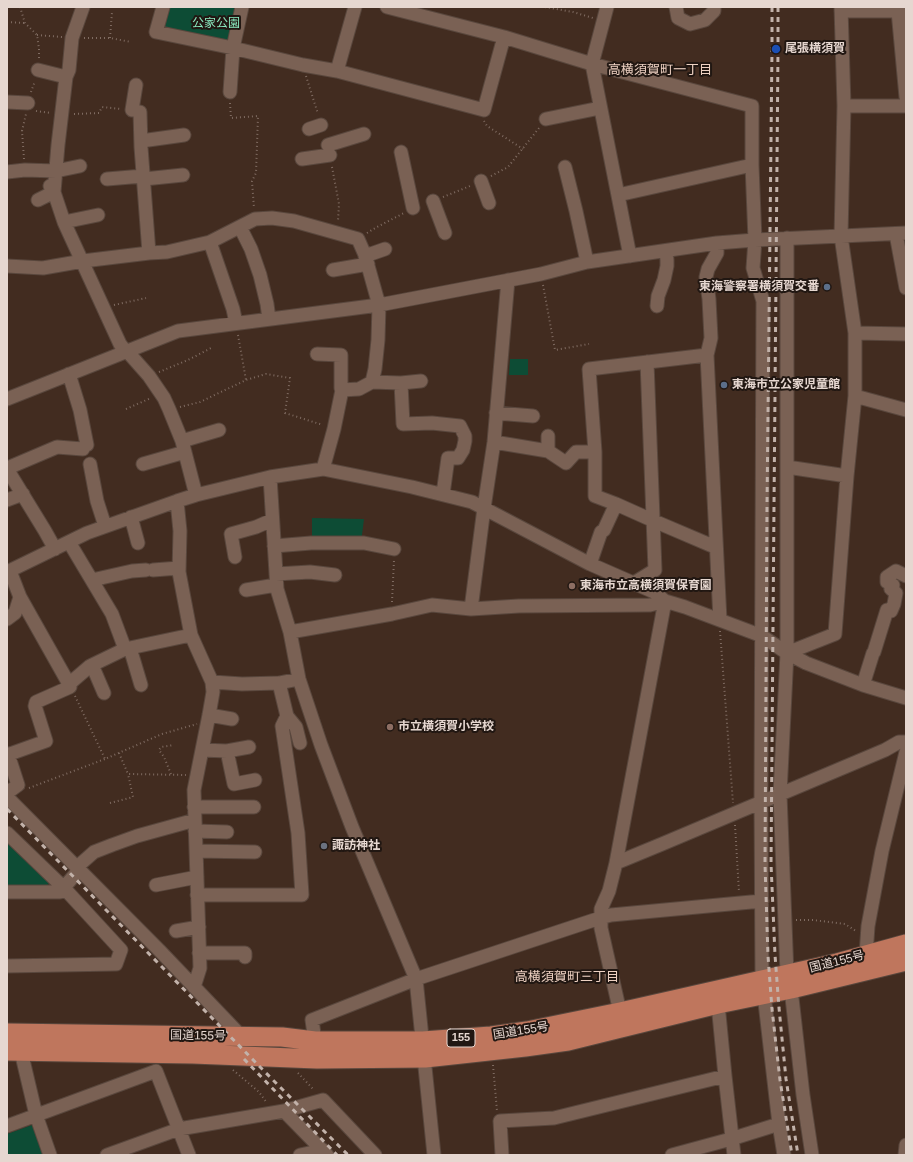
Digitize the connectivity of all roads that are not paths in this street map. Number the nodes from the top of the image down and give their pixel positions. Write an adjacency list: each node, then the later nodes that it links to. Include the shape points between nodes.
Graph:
1 (83, 7): 16 (street, via 72,38)
2 (163, 7): 12 (street, via 156,32)
3 (242, 7): 12 (street)
4 (355, 7): 15 (street)
5 (607, 7): 13 (street)
6 (676, 7): 7 (street, via 678,18 690,24 705,20 714,11)
7 (714, 7)
8 (392, 8): 11 (street)
9 (841, 9): 10 (street); 21 (street)
10 (900, 10): 19 (street)
11 (504, 37): 13 (street); 15 (street, via 484,110)
12 (233, 48): 15 (street, via 303,66); 18 (street)
13 (592, 64): 24 (street); 33 (street, via 752,106)
14 (38, 70): 16 (street)
15 (337, 71)
16 (66, 77): 37 (street)
17 (136, 85): 30 (street, via 136,111)
18 (230, 92)
19 (906, 97)
20 (7, 102): 23 (street)
21 (844, 106): 22 (street); 54 (street)
22 (906, 106)
23 (31, 107)
24 (600, 108): 25 (street); 44 (street)
25 (546, 119)
26 (321, 125): 27 (street)
27 (309, 128)
28 (364, 134): 32 (street)
29 (184, 135): 30 (street)
30 (141, 142): 40 (street)
31 (401, 152): 48 (street)
32 (302, 159)
33 (752, 165): 44 (street); 56 (street)
34 (80, 166): 37 (street)
35 (566, 167): 65 (street)
36 (41, 171): 37 (street); 38 (street); 43 (street)
37 (56, 171): 43 (street)
38 (7, 172)
39 (183, 175): 40 (street)
40 (143, 178): 41 (street); 61 (street)
41 (107, 179)
42 (481, 181): 47 (street)
43 (54, 192): 45 (street); 50 (street)
44 (618, 195): 62 (street)
45 (38, 200)
46 (433, 201): 52 (street)
47 (489, 203)
48 (413, 208)
49 (98, 214): 50 (street)
50 (64, 222): 63 (street)
51 (240, 227): 57 (street); 64 (street, via 255,219 294,221 358,239); 72 (street, via 260,275)
52 (445, 233)
53 (901, 234): 54 (street); 69 (street)
54 (842, 236): 55 (street); 74 (street)
55 (787, 238): 56 (street); 98 (street)
56 (755, 240): 58 (street); 137 (street, via 753,268 763,301)
57 (210, 242): 61 (street, via 167,252); 73 (street, via 234,309)
58 (717, 243): 60 (street); 78 (street, via 717,253 706,277 711,338)
59 (385, 249): 64 (street)
60 (666, 251): 62 (street); 71 (street, via 667,266)
61 (149, 253): 63 (street)
62 (630, 256): 65 (street)
63 (82, 260): 66 (street, via 43,268); 76 (street, via 120,344)
64 (366, 260): 67 (street); 70 (street)
65 (587, 262): 68 (street)
66 (7, 266)
67 (333, 270)
68 (508, 280): 70 (street); 88 (street)
69 (906, 288)
70 (379, 305): 72 (street); 82 (street, via 378,340)
71 (657, 306)
72 (269, 319): 73 (street)
73 (236, 324): 76 (street, via 178,331)
74 (855, 333): 75 (street); 85 (street)
75 (906, 334)
76 (126, 350): 80 (street); 93 (street, via 161,394)
77 (317, 354): 84 (street, via 340,355)
78 (707, 355): 79 (street); 117 (street)
79 (647, 362): 95 (street, via 589,369); 112 (street)
80 (69, 374): 86 (street); 100 (street, via 80,410 85,447 58,447)
81 (421, 381): 83 (street)
82 (372, 382): 83 (street); 84 (street, via 359,389)
83 (401, 382): 104 (street, via 403,424 460,426 465,436 463,450 458,458 448,458)
84 (342, 390): 99 (street)
85 (855, 396): 87 (street); 101 (street)
86 (7, 399)
87 (906, 410)
88 (496, 413): 89 (street); 92 (street)
89 (533, 416)
90 (219, 430): 93 (street)
91 (548, 436): 94 (street)
92 (494, 442): 94 (street); 109 (street)
93 (183, 446): 97 (street); 105 (street)
94 (548, 451): 95 (street, via 566,463 576,452)
95 (595, 452): 108 (street, via 595,496)
96 (90, 464): 113 (street, via 97,502)
97 (143, 464)
98 (786, 467): 101 (street); 139 (street)
99 (323, 469): 102 (street); 104 (street)
100 (7, 470): 103 (street)
101 (847, 476): 139 (street, via 835,634)
102 (270, 477): 105 (street); 111 (street)
103 (23, 494): 106 (street); 118 (street)
104 (443, 494): 109 (street)
105 (196, 495): 107 (street)
106 (7, 500)
107 (177, 501): 110 (street); 122 (street, via 180,531)
108 (616, 504): 112 (street); 121 (street, via 601,532)
109 (484, 508): 121 (street); 132 (street)
110 (131, 517): 113 (street); 115 (street)
111 (272, 520): 116 (street); 120 (street, via 231,534)
112 (654, 521): 117 (street); 128 (street, via 655,570)
113 (105, 526): 114 (street)
114 (69, 542): 118 (street); 126 (street)
115 (138, 543)
116 (274, 546): 119 (street, via 364,543); 127 (street)
117 (715, 547): 134 (street)
118 (54, 549): 123 (street)
119 (394, 549)
120 (235, 557)
121 (590, 564): 128 (street)
122 (179, 568): 126 (street, via 132,571); 136 (street)
123 (8, 571): 130 (street)
124 (335, 575): 127 (street, via 310,572)
125 (906, 576): 144 (street, via 896,571 887,577 887,582 896,593 894,604 891,611 887,610)
126 (92, 580): 138 (street, via 112,614)
127 (276, 580): 129 (street); 135 (street)
128 (634, 583): 131 (street, via 654,592)
129 (246, 590)
130 (20, 597): 133 (street, via 15,613); 140 (street, via 69,684)
131 (665, 601): 132 (street, via 650,605); 134 (street); 171 (street)
132 (472, 609): 135 (street, via 432,605)
133 (7, 619)
134 (720, 620): 137 (street)
135 (290, 632): 141 (street)
136 (191, 635): 138 (street); 142 (street)
137 (762, 636): 139 (street); 163 (street)
138 (127, 648): 140 (street); 145 (street)
139 (787, 653): 144 (street, via 806,663); 161 (street)
140 (92, 665): 147 (street)
141 (299, 679): 143 (street); 188 (street, via 347,812)
142 (212, 682): 143 (street); 150 (street)
143 (279, 683): 149 (street)
144 (863, 684): 148 (street)
145 (141, 685)
146 (70, 687): 158 (street, via 36,702 46,741)
147 (104, 693)
148 (906, 698)
149 (287, 716): 153 (street, via 296,727); 177 (street, via 282,726 298,833 302,894)
150 (209, 718): 151 (street); 155 (street)
151 (232, 718)
152 (906, 742): 161 (street, via 899,742)
153 (300, 743)
154 (249, 747): 156 (street)
155 (202, 750): 156 (street); 164 (street, via 194,790)
156 (227, 751): 159 (street, via 234,784)
157 (906, 752): 183 (street, via 882,851)
158 (7, 754): 160 (street, via 18,785)
159 (255, 780)
160 (7, 793)
161 (780, 794): 163 (street); 189 (street)
162 (7, 797): 172 (street)
163 (761, 802): 171 (street); 178 (street)
164 (194, 807): 165 (street); 166 (street)
165 (254, 807)
166 (195, 826): 167 (street); 169 (street); 172 (street, via 137,836 112,844 94,852)
167 (227, 832)
168 (7, 833): 175 (street)
169 (196, 851): 170 (street); 173 (street)
170 (255, 852)
171 (616, 863): 179 (street)
172 (78, 869): 175 (street); 190 (street)
173 (197, 877): 174 (street); 177 (street)
174 (156, 885)
175 (64, 888): 176 (street, via 60,892); 187 (street, via 121,950 116,964)
176 (7, 892)
177 (197, 896): 180 (street)
178 (762, 901): 179 (street); 191 (street)
179 (600, 918): 188 (street); 193 (street, via 600,928)
180 (198, 927): 181 (street); 184 (street)
181 (176, 931)
182 (906, 944): 183 (highway, 国道155号 / 155)
183 (866, 946): 189 (highway, 国道155号 / 155, via 837,963)
184 (199, 953): 185 (street, via 245,953); 190 (street, via 200,968)
185 (245, 957)
186 (906, 961): 189 (highway, 国道155号 / 155)
187 (7, 966)
188 (416, 979): 196 (street, via 312,1020); 197 (street)
189 (789, 981): 191 (highway, 国道155号 / 155); 218 (street)
190 (194, 987): 195 (street)
191 (763, 987): 192 (highway, 国道155号 / 155); 193 (highway, 国道155号 / 155); 202 (street)
192 (718, 1004): 197 (highway, 国道155号 / 155, via 568,1041 525,1047); 199 (street)
193 (620, 1012): 197 (highway, 国道155号 / 155)
194 (7, 1033): 195 (highway, 国道155号 / 155)
195 (242, 1036): 196 (highway, 国道155号 / 155)
196 (315, 1041): 197 (highway, 国道155号 / 155)
197 (424, 1050): 198 (highway, 国道155号 / 155, via 317,1059); 213 (street)
198 (15, 1051): 201 (street, via 23,1060)
199 (725, 1076): 205 (street); 214 (street, via 554,1118 500,1121)
200 (284, 1111): 204 (street); 207 (street); 212 (street, via 323,1100)
201 (36, 1115): 203 (street); 204 (street, via 156,1071); 208 (street)
202 (780, 1124): 205 (street); 217 (street)
203 (7, 1126)
204 (179, 1129): 209 (street); 210 (street)
205 (732, 1139): 215 (street); 216 (street)
206 (906, 1144): 219 (street)
207 (325, 1153): 211 (street)
208 (50, 1155)
209 (106, 1155)
210 (189, 1155)
211 (300, 1155)
212 (374, 1155)
213 (434, 1155)
214 (502, 1155)
215 (672, 1155)
216 (734, 1155)
217 (784, 1155)
218 (812, 1155)
219 (905, 1155)

